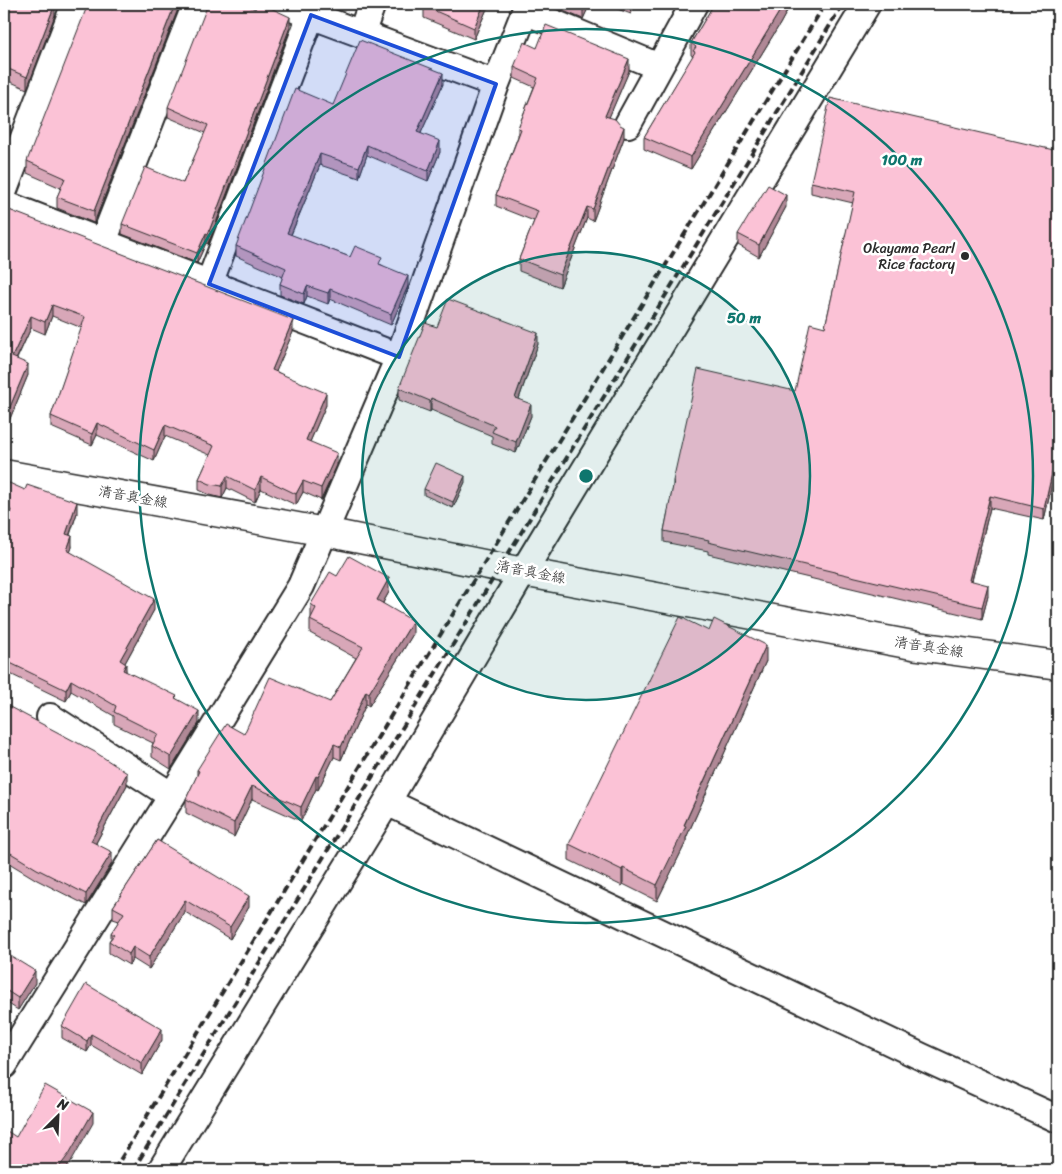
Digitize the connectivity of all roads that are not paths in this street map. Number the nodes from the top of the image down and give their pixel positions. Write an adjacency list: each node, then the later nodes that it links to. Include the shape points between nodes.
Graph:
1 (75, 4): 13 (street)
2 (196, 4): 15 (street)
3 (281, 4): 8 (street)
4 (372, 4): 9 (street)
5 (694, 4): 10 (street)
6 (867, 4): 20 (street)
7 (526, 7): 10 (street); 11 (street)
8 (311, 15): 9 (street); 16 (street)
9 (361, 34): 11 (street)
10 (659, 67): 12 (street)
11 (496, 84): 17 (street)
12 (628, 124)
13 (4, 190)
14 (4, 204): 15 (street)
15 (102, 242): 16 (street)
16 (209, 284): 17 (street)
17 (399, 358): 19 (street)
18 (4, 474): 19 (main road, 清音真金線)
19 (325, 532): 20 (main road, 清音真金線); 23 (street, via 302,586)
20 (523, 572): 21 (main road, 清音真金線, via 918,646); 24 (street)
21 (1058, 665)
22 (50, 717): 23 (street)
23 (172, 796): 25 (street)
24 (387, 802): 26 (street); 27 (street)
25 (4, 1065)
26 (1058, 1119)
27 (162, 1170)

